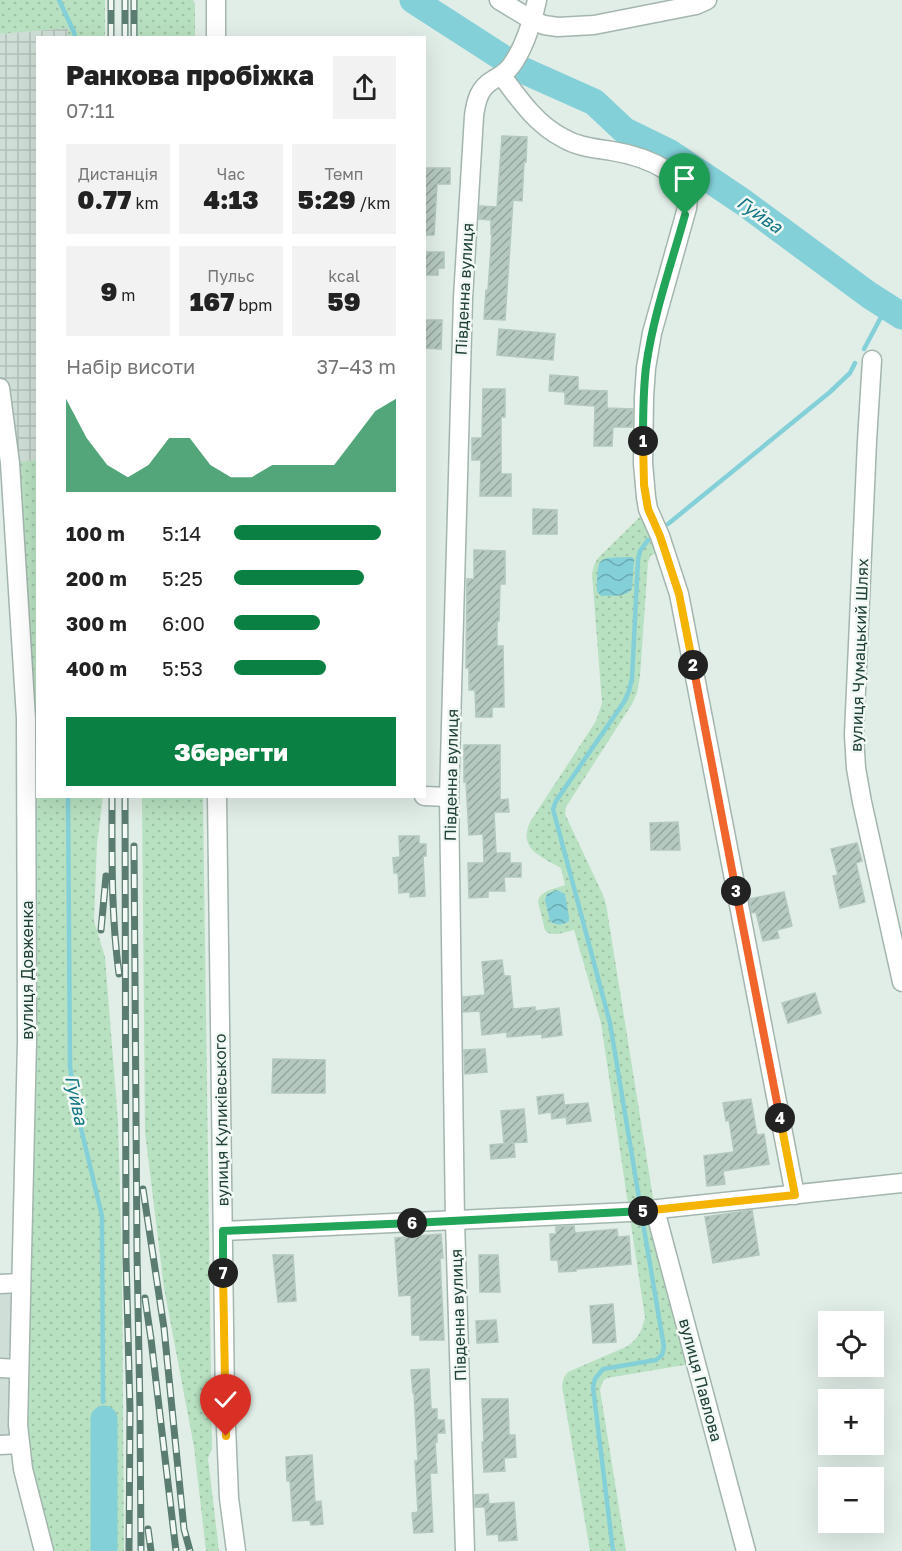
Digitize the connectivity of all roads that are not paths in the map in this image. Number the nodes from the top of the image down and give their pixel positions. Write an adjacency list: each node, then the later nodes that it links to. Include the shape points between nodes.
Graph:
1 (216, 0): 6 (street)
2 (499, 0): 5 (street)
3 (537, 0): 5 (street, Південна вулиця)
4 (706, 0): 5 (street, via 594,25 558,27)
5 (532, 20): 7 (street, Південна вулиця, via 518,55)
6 (216, 36)
7 (502, 76): 11 (street, Південна вулиця, via 482,88 474,116 462,310); 15 (street, via 530,112 563,139 662,167 682,180 688,193 646,368 645,491 679,594)
8 (872, 360): 13 (street, вулиця Чумацький Шлях, via 854,735 862,802)
9 (0, 388): 19 (street, вулиця Довженка, via 10,463 26,718 27,1041)
10 (426, 796): 11 (street)
11 (449, 797): 17 (street, Південна вулиця)
12 (217, 798): 18 (street, вулиця Куликівського)
13 (902, 982)
14 (902, 1183): 15 (street)
15 (795, 1195): 16 (street)
16 (655, 1210): 17 (street); 28 (street, вулиця Павлова)
17 (455, 1221): 18 (street); 27 (street, Південна вулиця)
18 (223, 1231): 26 (street, вулиця Куликівського, via 227,1470)
19 (20, 1283): 20 (street); 22 (street, вулиця Довженка)
20 (0, 1284)
21 (0, 1368): 22 (street)
22 (19, 1369): 23 (street, вулиця Довженка)
23 (19, 1443): 24 (street); 25 (street, вулиця Довженка)
24 (0, 1445)
25 (44, 1551)
26 (236, 1551)
27 (465, 1551)
28 (746, 1551)

